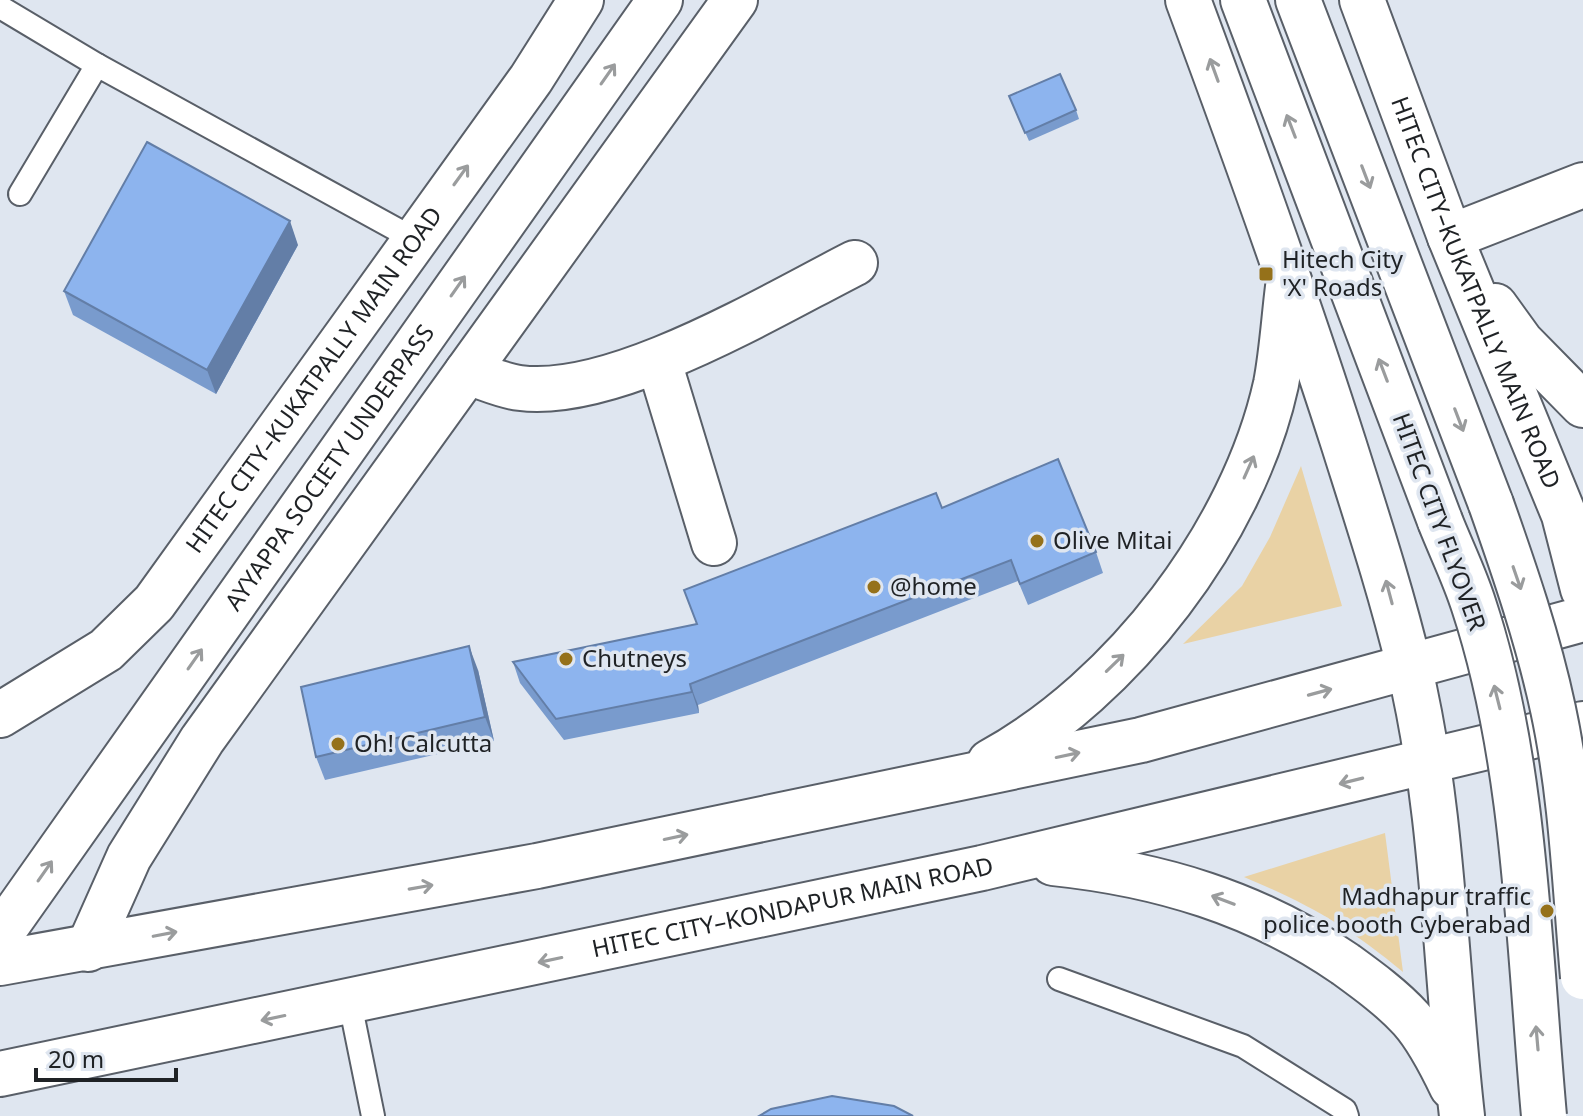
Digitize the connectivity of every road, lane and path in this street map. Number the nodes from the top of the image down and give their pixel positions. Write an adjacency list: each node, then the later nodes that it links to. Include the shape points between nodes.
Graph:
1 (581, 0): 13 (main road, HITEC CITY–KUKATPALLY MAIN ROAD, one-way to 1, via 531,79)
2 (660, 0): 28 (main road, AYYAPPA SOCIETY UNDERPASS, one-way to 2)
3 (735, 0): 17 (main road)
4 (1188, 0): 15 (main road, one-way to 4)
5 (1243, 0): 38 (main road, HITEC CITY FLYOVER, one-way to 5, bridge, via 1516,815 1500,710 1474,606)
6 (1298, 0): 31 (main road, one-way to 31, bridge, via 1527,606 1554,710)
7 (1362, 0): 12 (main road, HITEC CITY–KUKATPALLY MAIN ROAD)
8 (0, 7): 9 (lane)
9 (97, 65): 11 (lane); 13 (lane)
10 (1583, 185): 12 (main road)
11 (20, 194)
12 (1450, 237): 18 (main road, via 1521,342); 20 (main road, HITEC CITY–KUKATPALLY MAIN ROAD, via 1564,515)
13 (414, 239): 23 (main road, HITEC CITY–KUKATPALLY MAIN ROAD, via 154,603 106,650)
14 (855, 263): 16 (main road)
15 (1289, 274): 22 (main road, one-way to 15); 26 (main road, one-way to 15, via 1023,744 1078,699 1129,650 1214,537 1252,463 1276,384)
16 (659, 362): 17 (main road, via 563,386 519,388); 19 (main road)
17 (467, 372): 29 (main road, via 202,740 129,857)
18 (1583, 405)
19 (714, 543)
20 (1583, 589)
21 (1583, 619): 22 (main road)
22 (1410, 668): 25 (main road); 26 (main road, one-way to 22, via 1141,740)
23 (0, 715)
24 (1583, 724): 25 (main road, HITEC CITY–KONDAPUR MAIN ROAD)
25 (1427, 762): 27 (main road, HITEC CITY–KONDAPUR MAIN ROAD, one-way to 27); 35 (main road)
26 (964, 776): 29 (main road, one-way to 26, via 537,866)
27 (982, 868): 33 (main road, HITEC CITY–KONDAPUR MAIN ROAD, one-way to 33); 35 (main road, one-way to 27, via 1438,1059 1411,1019 1319,946 1255,912 1188,887 1117,870 1045,862)
28 (0, 935)
29 (88, 949): 30 (main road)
30 (0, 963)
31 (1583, 977)
32 (1059, 979): 37 (lane, via 1243,1046)
33 (350, 1003): 34 (main road, HITEC CITY–KONDAPUR MAIN ROAD, one-way to 34); 36 (lane)
34 (0, 1074)
35 (1461, 1110)
36 (373, 1116)
37 (1347, 1116)
38 (1544, 1116)

